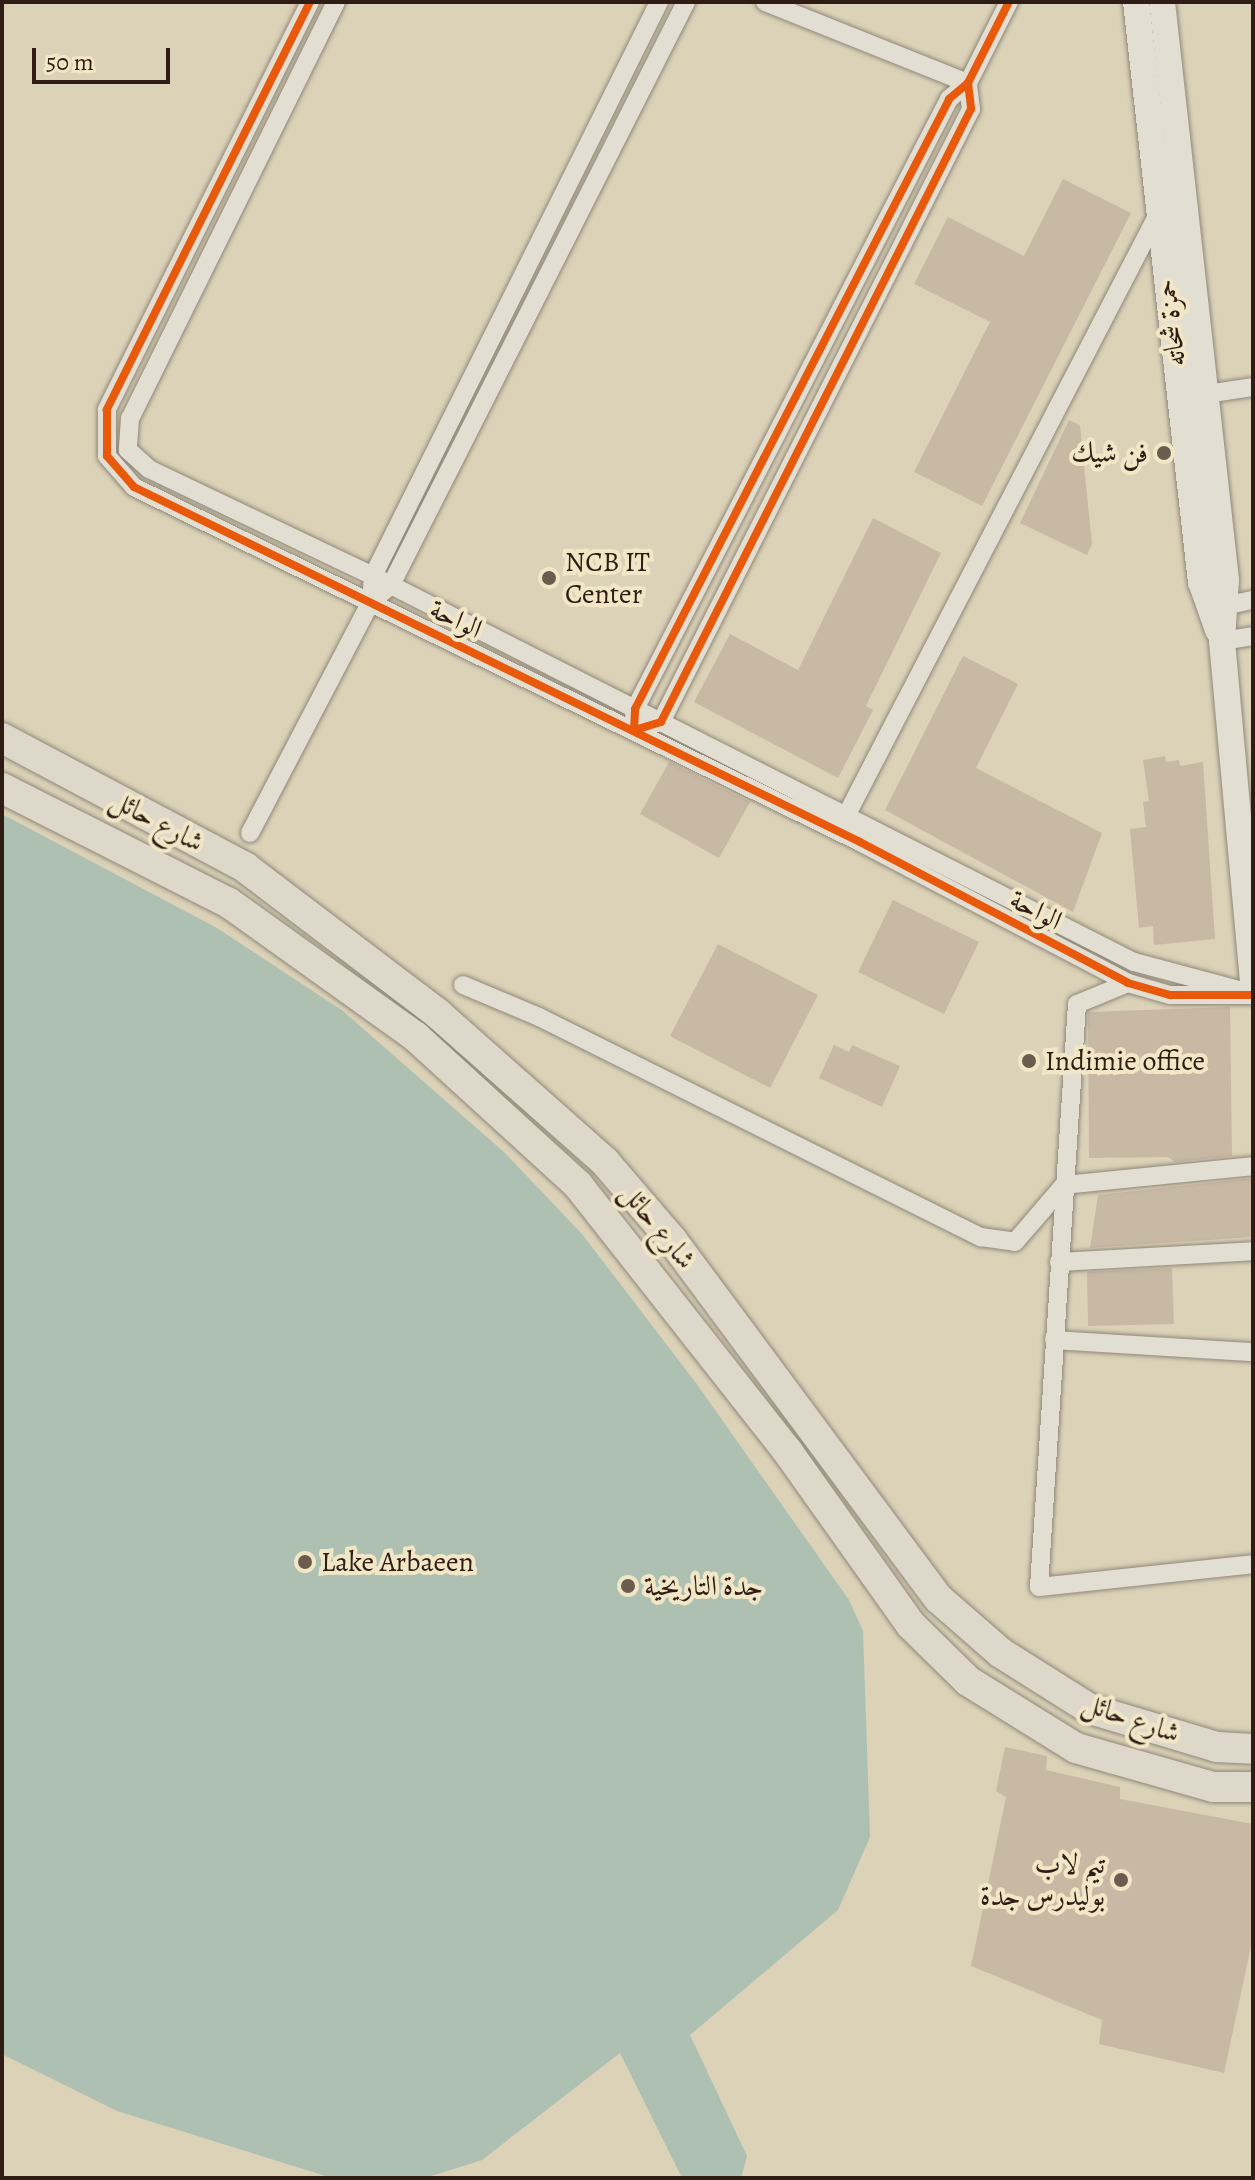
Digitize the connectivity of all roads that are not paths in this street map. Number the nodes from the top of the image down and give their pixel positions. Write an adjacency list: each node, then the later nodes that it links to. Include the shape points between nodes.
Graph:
1 (310, 2): 16 (street, الواحة, via 107,410 107,456 134,487)
2 (336, 2): 13 (street, الواحة, via 130,418 128,450 149,469)
3 (659, 2): 13 (street)
4 (686, 2): 14 (street)
5 (765, 2): 9 (street)
6 (1009, 2): 9 (street)
7 (1136, 2): 10 (main road, حمزة شحاته)
8 (1162, 2): 12 (main road, حمزة شحاته)
9 (968, 83): 20 (street, via 949,99); 21 (street, via 971,109)
10 (1158, 214): 19 (main road, حمزة شحاته, via 1201,582); 25 (street)
11 (1253, 387): 12 (street)
12 (1206, 394): 17 (main road, حمزة شحاته)
13 (373, 576): 14 (street, الواحة); 16 (street)
14 (391, 585): 16 (street); 20 (street, الواحة)
15 (1253, 600): 17 (street)
16 (371, 602): 22 (street, الواحة); 26 (street)
17 (1224, 606): 19 (main road, حمزة شحاته)
18 (1253, 636): 19 (street)
19 (1222, 641): 28 (main road, حمزة شحاته)
20 (635, 709): 21 (street, الواحة); 22 (street)
21 (661, 722): 22 (street); 25 (street, الواحة)
22 (634, 730): 27 (street, الواحة)
23 (2, 738): 38 (main road, شارع حائل, via 246,868 438,1014 605,1162 672,1240 939,1599 1001,1653 1090,1709 1217,1747)
24 (2, 788): 39 (main road, شارع حائل, via 229,903 416,1037 578,1185 788,1452 911,1625 968,1681 1076,1748 1213,1787)
25 (846, 816): 30 (street, الواحة, via 1134,962)
26 (250, 833)
27 (1128, 983): 30 (street, الواحة, via 1170,995); 32 (street, via 1077,1004)
28 (1253, 983)
29 (463, 985): 32 (street, via 539,1017 981,1237 1015,1242)
30 (1253, 995)
31 (1253, 1166): 32 (street)
32 (1064, 1185): 34 (street)
33 (1253, 1251): 34 (street)
34 (1059, 1262): 35 (street)
35 (1054, 1340): 36 (street); 37 (street, via 1039,1587)
36 (1253, 1352)
37 (1253, 1564)
38 (1253, 1749)
39 (1253, 1787)

